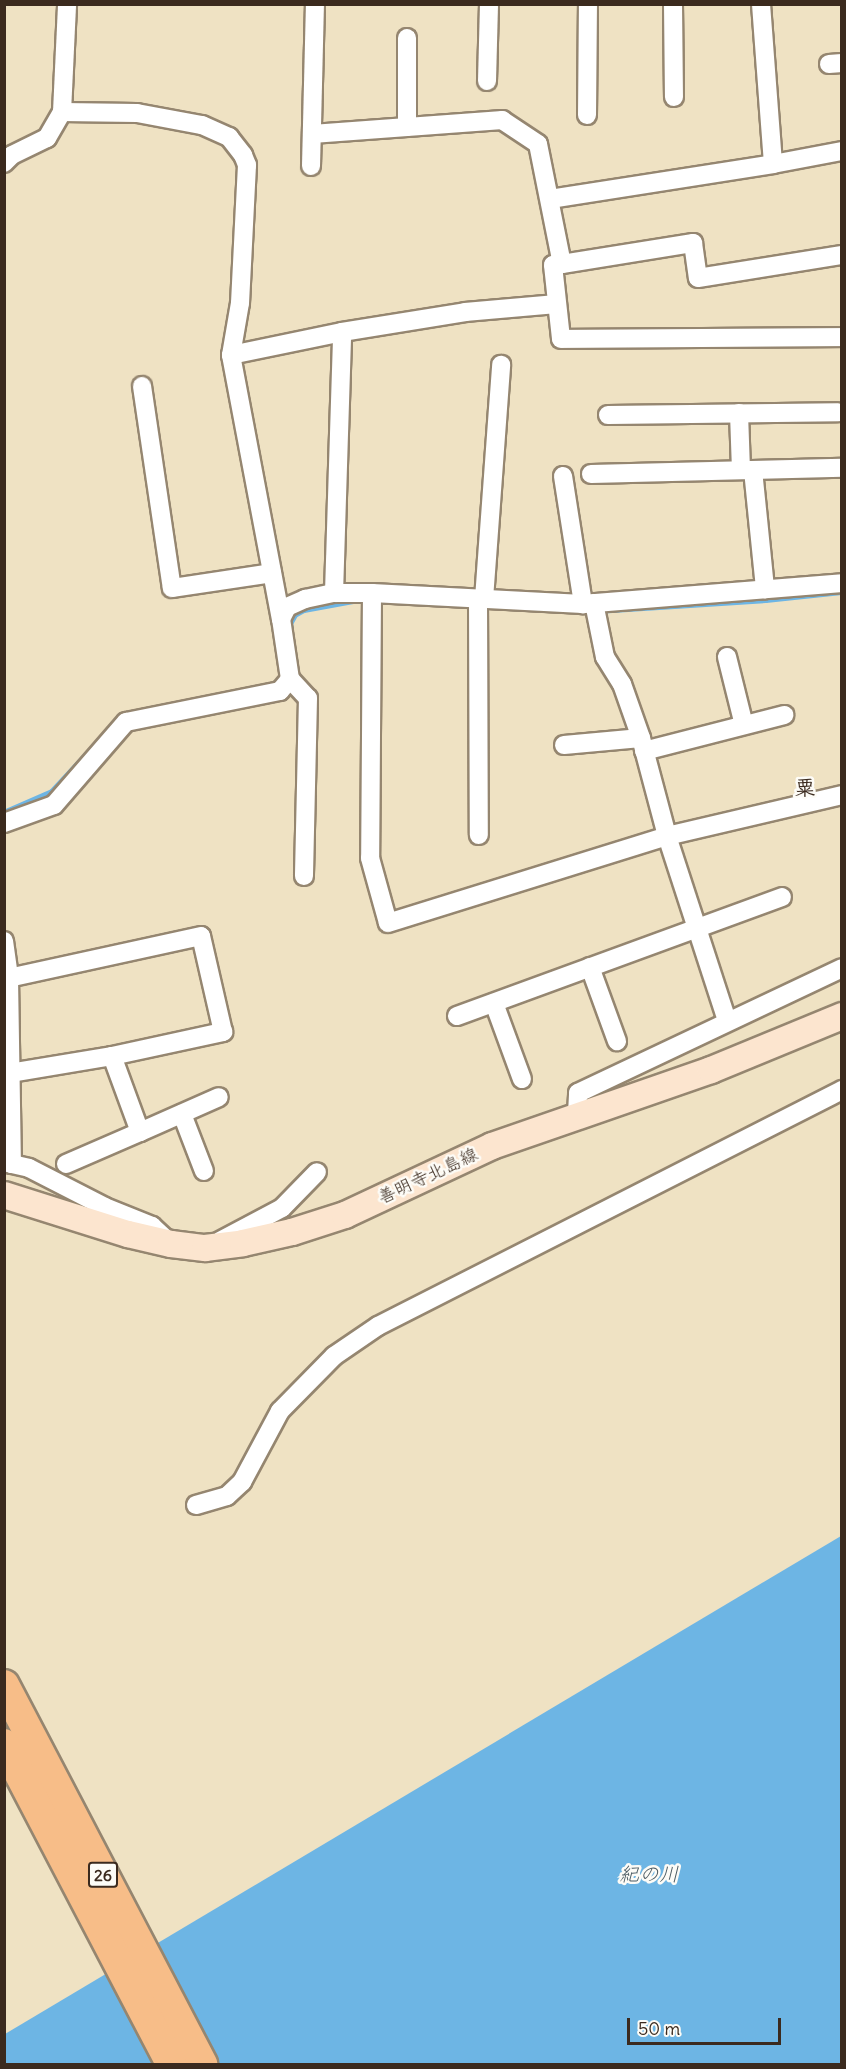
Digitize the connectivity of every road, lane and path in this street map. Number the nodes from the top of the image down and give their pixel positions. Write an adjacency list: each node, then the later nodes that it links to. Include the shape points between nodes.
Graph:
1 (67, 4): 10 (street)
2 (315, 4): 13 (street)
3 (489, 4): 8 (street)
4 (588, 4): 11 (street)
5 (673, 4): 9 (street)
6 (761, 4): 16 (street)
7 (407, 38): 12 (street)
8 (487, 81)
9 (674, 97)
10 (62, 112): 15 (street, via 47,138); 24 (street, via 137,113 202,125 236,144 247,165 240,303)
11 (587, 115)
12 (407, 127): 13 (street); 18 (street, via 502,120 538,144)
13 (312, 134): 17 (street)
14 (842, 151): 16 (street)
15 (7, 156)
16 (773, 164): 18 (street)
17 (311, 166)
18 (550, 199): 20 (street)
19 (842, 255): 20 (street, via 698,278 693,243)
20 (562, 264): 21 (street, via 553,266)
21 (557, 304): 22 (street, via 465,312); 23 (street, via 561,339)
22 (342, 332): 24 (street); 37 (street)
23 (842, 337)
24 (231, 355): 34 (street)
25 (501, 365): 39 (street)
26 (142, 386): 34 (street, via 172,588)
27 (838, 412): 28 (street)
28 (739, 413): 29 (street); 31 (street)
29 (608, 415)
30 (842, 468): 31 (street)
31 (747, 470): 32 (street); 36 (street)
32 (591, 474)
33 (563, 476): 40 (street)
34 (272, 573): 41 (street)
35 (842, 583): 36 (street)
36 (765, 589): 40 (street)
37 (334, 593): 38 (street); 41 (street, via 287,607)
38 (372, 600): 39 (street); 51 (street, via 370,858 388,923)
39 (480, 603): 40 (street); 50 (street)
40 (592, 608): 47 (street, via 605,657 622,684)
41 (281, 619): 43 (street)
42 (727, 657): 45 (street)
43 (294, 684): 49 (street, via 280,691 126,722 54,805); 52 (street, via 308,698)
44 (784, 715): 45 (street)
45 (744, 725): 47 (street)
46 (564, 745): 47 (street)
47 (642, 745): 51 (street)
48 (842, 795): 51 (street)
49 (4, 824)
50 (479, 835)
51 (667, 837): 54 (street)
52 (304, 876)
53 (782, 897): 54 (street)
54 (697, 928): 56 (street); 62 (street)
55 (4, 941): 58 (street)
56 (590, 968): 59 (street); 63 (street)
57 (842, 968): 62 (street)
58 (8, 990): 64 (street, via 201,936 223,1032); 65 (street)
59 (494, 1003): 60 (street); 66 (street)
60 (457, 1016)
61 (842, 1016): 70 (main road, 善明寺北島線, via 711,1070)
62 (727, 1021): 70 (street, via 578,1093)
63 (617, 1041)
64 (112, 1056): 65 (street); 71 (street)
65 (7, 1074): 72 (street)
66 (522, 1079)
67 (842, 1090): 79 (street, via 378,1326 334,1356 280,1412 242,1482 227,1496)
68 (219, 1097): 69 (street)
69 (182, 1114): 71 (street); 74 (street)
70 (577, 1114): 78 (main road, 善明寺北島線, via 492,1146 345,1215 292,1232)
71 (140, 1132): 73 (street)
72 (8, 1163): 77 (street, via 29,1168 152,1226)
73 (66, 1164)
74 (204, 1171)
75 (317, 1172): 78 (street, via 282,1208)
76 (4, 1195): 77 (main road, 善明寺北島線)
77 (171, 1244): 78 (main road, 善明寺北島線)
78 (205, 1248)
79 (196, 1505)
80 (4, 1685): 83 (highway, 26)
81 (4, 1744): 82 (highway, 26)
82 (171, 2064)
83 (202, 2064)

